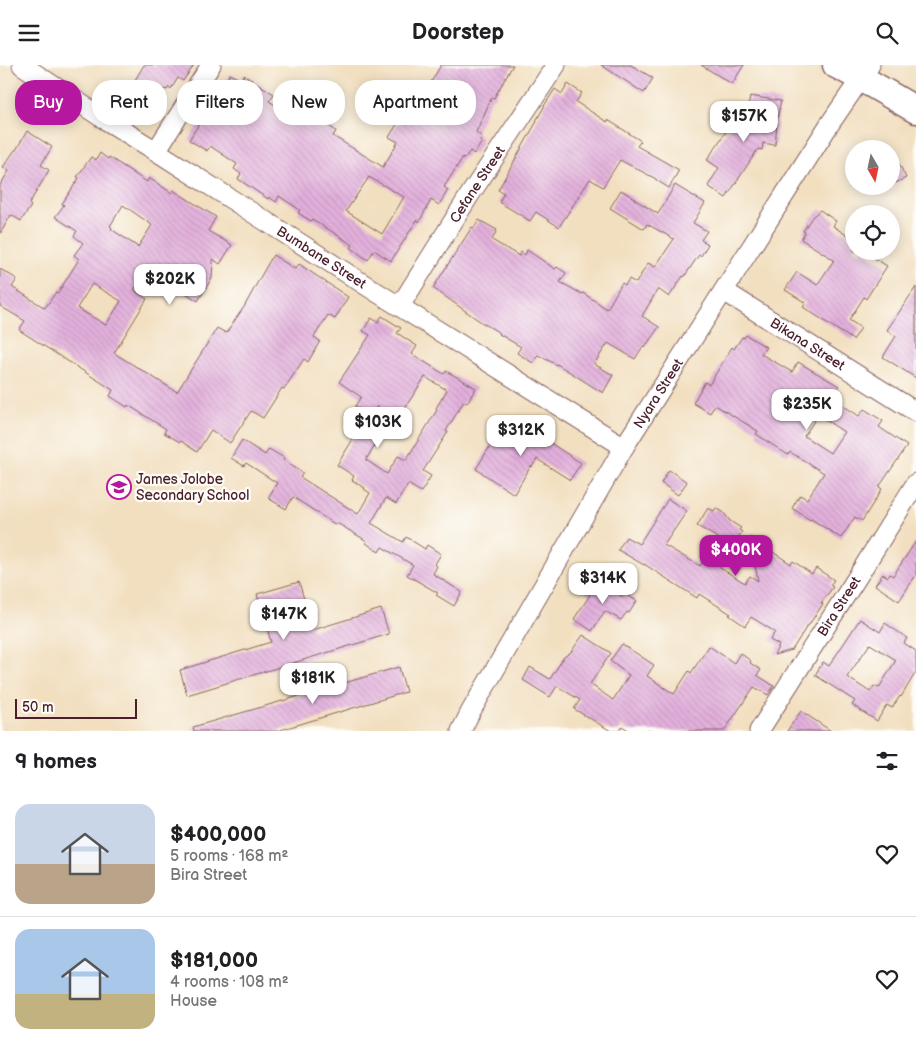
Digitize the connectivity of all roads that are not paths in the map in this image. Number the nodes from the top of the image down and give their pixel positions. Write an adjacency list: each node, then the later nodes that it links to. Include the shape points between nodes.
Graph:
1 (22, 65): 7 (street, Bumbane Street)
2 (211, 65): 7 (street)
3 (556, 65): 9 (street, Cefane Street)
4 (836, 65): 5 (street)
5 (866, 72): 6 (street); 8 (street, Nyara Street)
6 (916, 111)
7 (156, 151): 9 (street, Bumbane Street)
8 (724, 291): 10 (street, Bikana Street); 11 (street, Nyara Street)
9 (400, 306): 11 (street, Bumbane Street)
10 (916, 412)
11 (624, 447): 13 (street, Nyara Street)
12 (916, 483): 14 (street, Bira Street)
13 (461, 731)
14 (759, 731)

